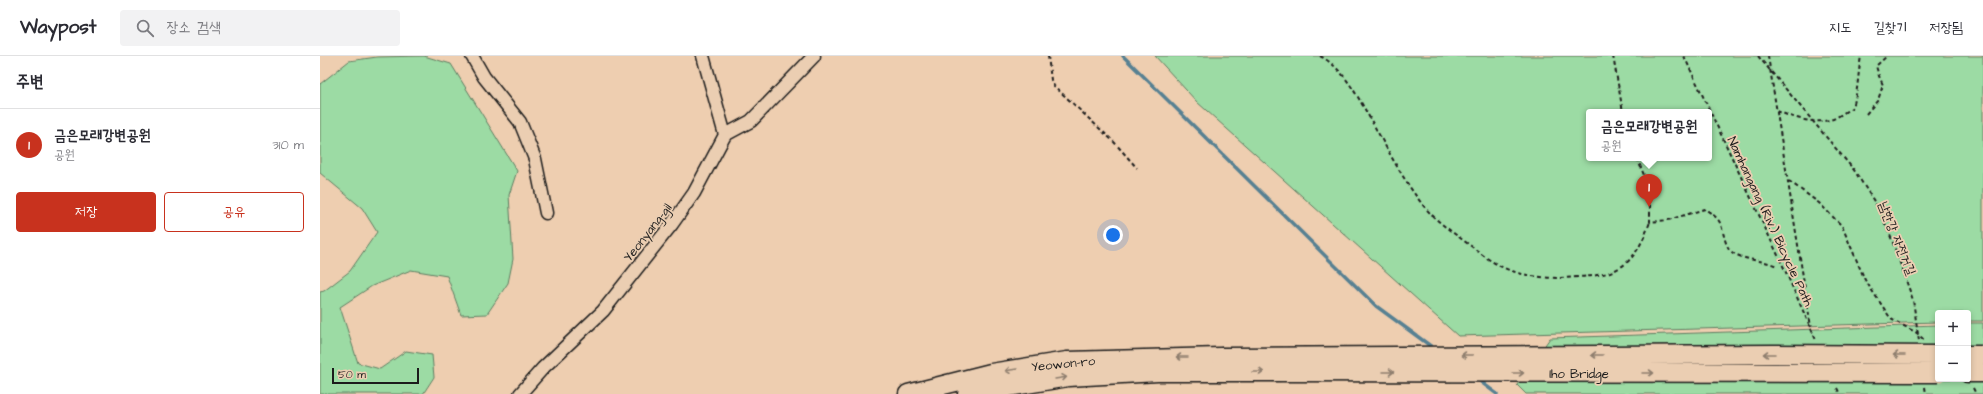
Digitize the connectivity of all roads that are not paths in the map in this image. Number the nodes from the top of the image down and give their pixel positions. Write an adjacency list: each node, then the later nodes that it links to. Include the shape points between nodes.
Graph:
1 (472, 56): 5 (street, via 484,77 520,122 535,159)
2 (704, 56): 4 (street)
3 (814, 56): 4 (street, via 751,121)
4 (725, 135): 13 (street, Yeonyang-gil, via 694,193 603,311 543,368)
5 (546, 213)
6 (1933, 349): 9 (highway, Iho Bridge, one-way to 9, bridge)
7 (1971, 355): 8 (highway)
8 (1983, 355)
9 (1220, 364): 10 (highway, Iho Bridge, one-way to 10, bridge); 14 (highway, Yeowon-ro, one-way to 14, via 1066,361 991,373); 15 (highway, Yeowon-ro, one-way to 9, via 1068,377 1158,372)
10 (1935, 373)
11 (1971, 373): 12 (highway)
12 (1983, 373)
13 (520, 394)
14 (908, 394)
15 (967, 394)

